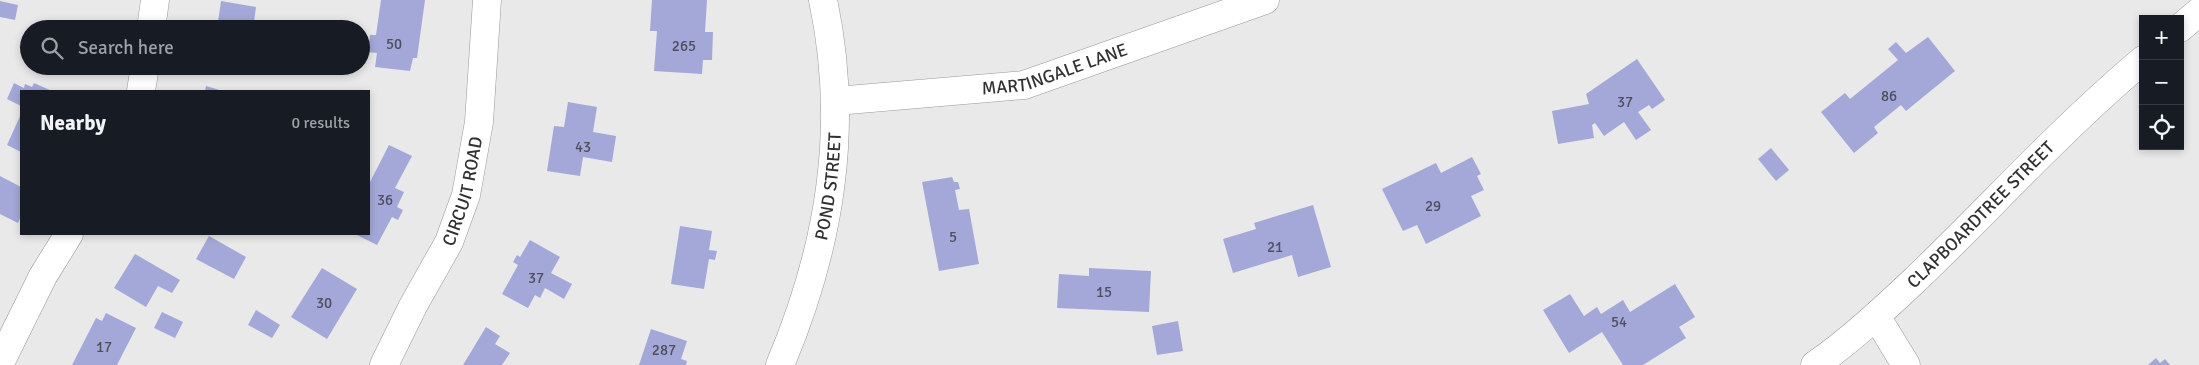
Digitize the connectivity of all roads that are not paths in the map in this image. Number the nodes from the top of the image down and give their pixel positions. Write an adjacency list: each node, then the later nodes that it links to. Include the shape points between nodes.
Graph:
1 (155, 0): 6 (street)
2 (487, 0): 16 (street, CIRCUIT ROAD, via 479,122 466,195 449,242)
3 (823, 0): 11 (street, POND STREET)
4 (1265, 0): 11 (street, MARTINGALE LANE, via 1024,85)
5 (2199, 12): 7 (street)
6 (152, 20)
7 (2184, 25)
8 (2139, 63): 13 (street, CLAPBOARDTREE STREET, via 2105,91)
9 (143, 75): 10 (street)
10 (140, 90)
11 (836, 100): 17 (street, POND STREET, via 835,144 823,234 796,326)
12 (68, 235): 14 (street, via 43,276)
13 (1876, 316): 15 (street, CLAPBOARDTREE STREET); 18 (street)
14 (0, 363)
15 (1824, 363)
16 (384, 365)
17 (780, 365)
18 (1906, 365)

